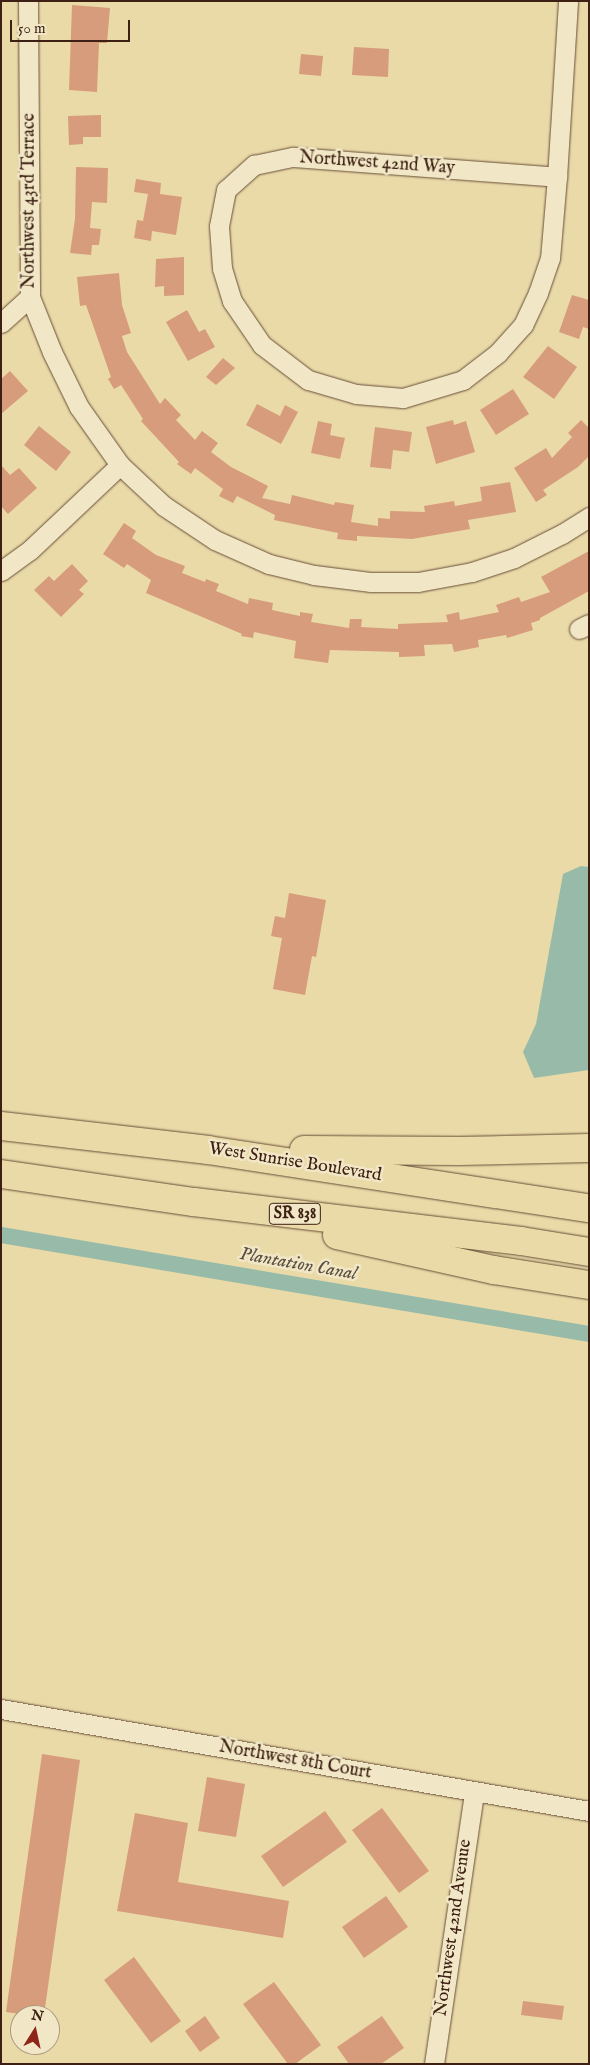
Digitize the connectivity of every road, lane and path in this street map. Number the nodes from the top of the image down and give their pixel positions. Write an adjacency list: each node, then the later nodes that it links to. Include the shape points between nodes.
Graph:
1 (28, 1): 4 (street, Northwest 43rd Terrace)
2 (568, 1): 3 (street, Northwest 42nd Way)
3 (557, 177): 3 (street, Northwest 42nd Way, via 293,157 254,165 226,190 219,226 222,268 232,301 262,345 308,380 356,394 403,398 463,380 498,353 523,325 538,293 550,258)
4 (30, 297): 5 (street); 6 (street, Northwest 43rd Terrace, via 78,407)
5 (1, 324)
6 (120, 465): 7 (street, Northwest 43rd Terrace, via 164,506 215,540 269,564 352,580 418,582 472,572 514,558); 8 (street, via 30,550)
7 (589, 517)
8 (1, 571)
9 (1, 1126): 11 (main road, West Sunrise Boulevard)
10 (589, 1148): 11 (main road)
11 (208, 1150): 14 (main road, West Sunrise Boulevard)
12 (1, 1174): 13 (main road, SR 838)
13 (194, 1202): 15 (main road, SR 838); 16 (main road, via 494,1270)
14 (589, 1208)
15 (589, 1252)
16 (589, 1286)
17 (1, 1709): 18 (street, Northwest 8th Court)
18 (474, 1793): 19 (street, Northwest 8th Court); 20 (street, Northwest 42nd Avenue)
19 (589, 1811)
20 (434, 2064)

